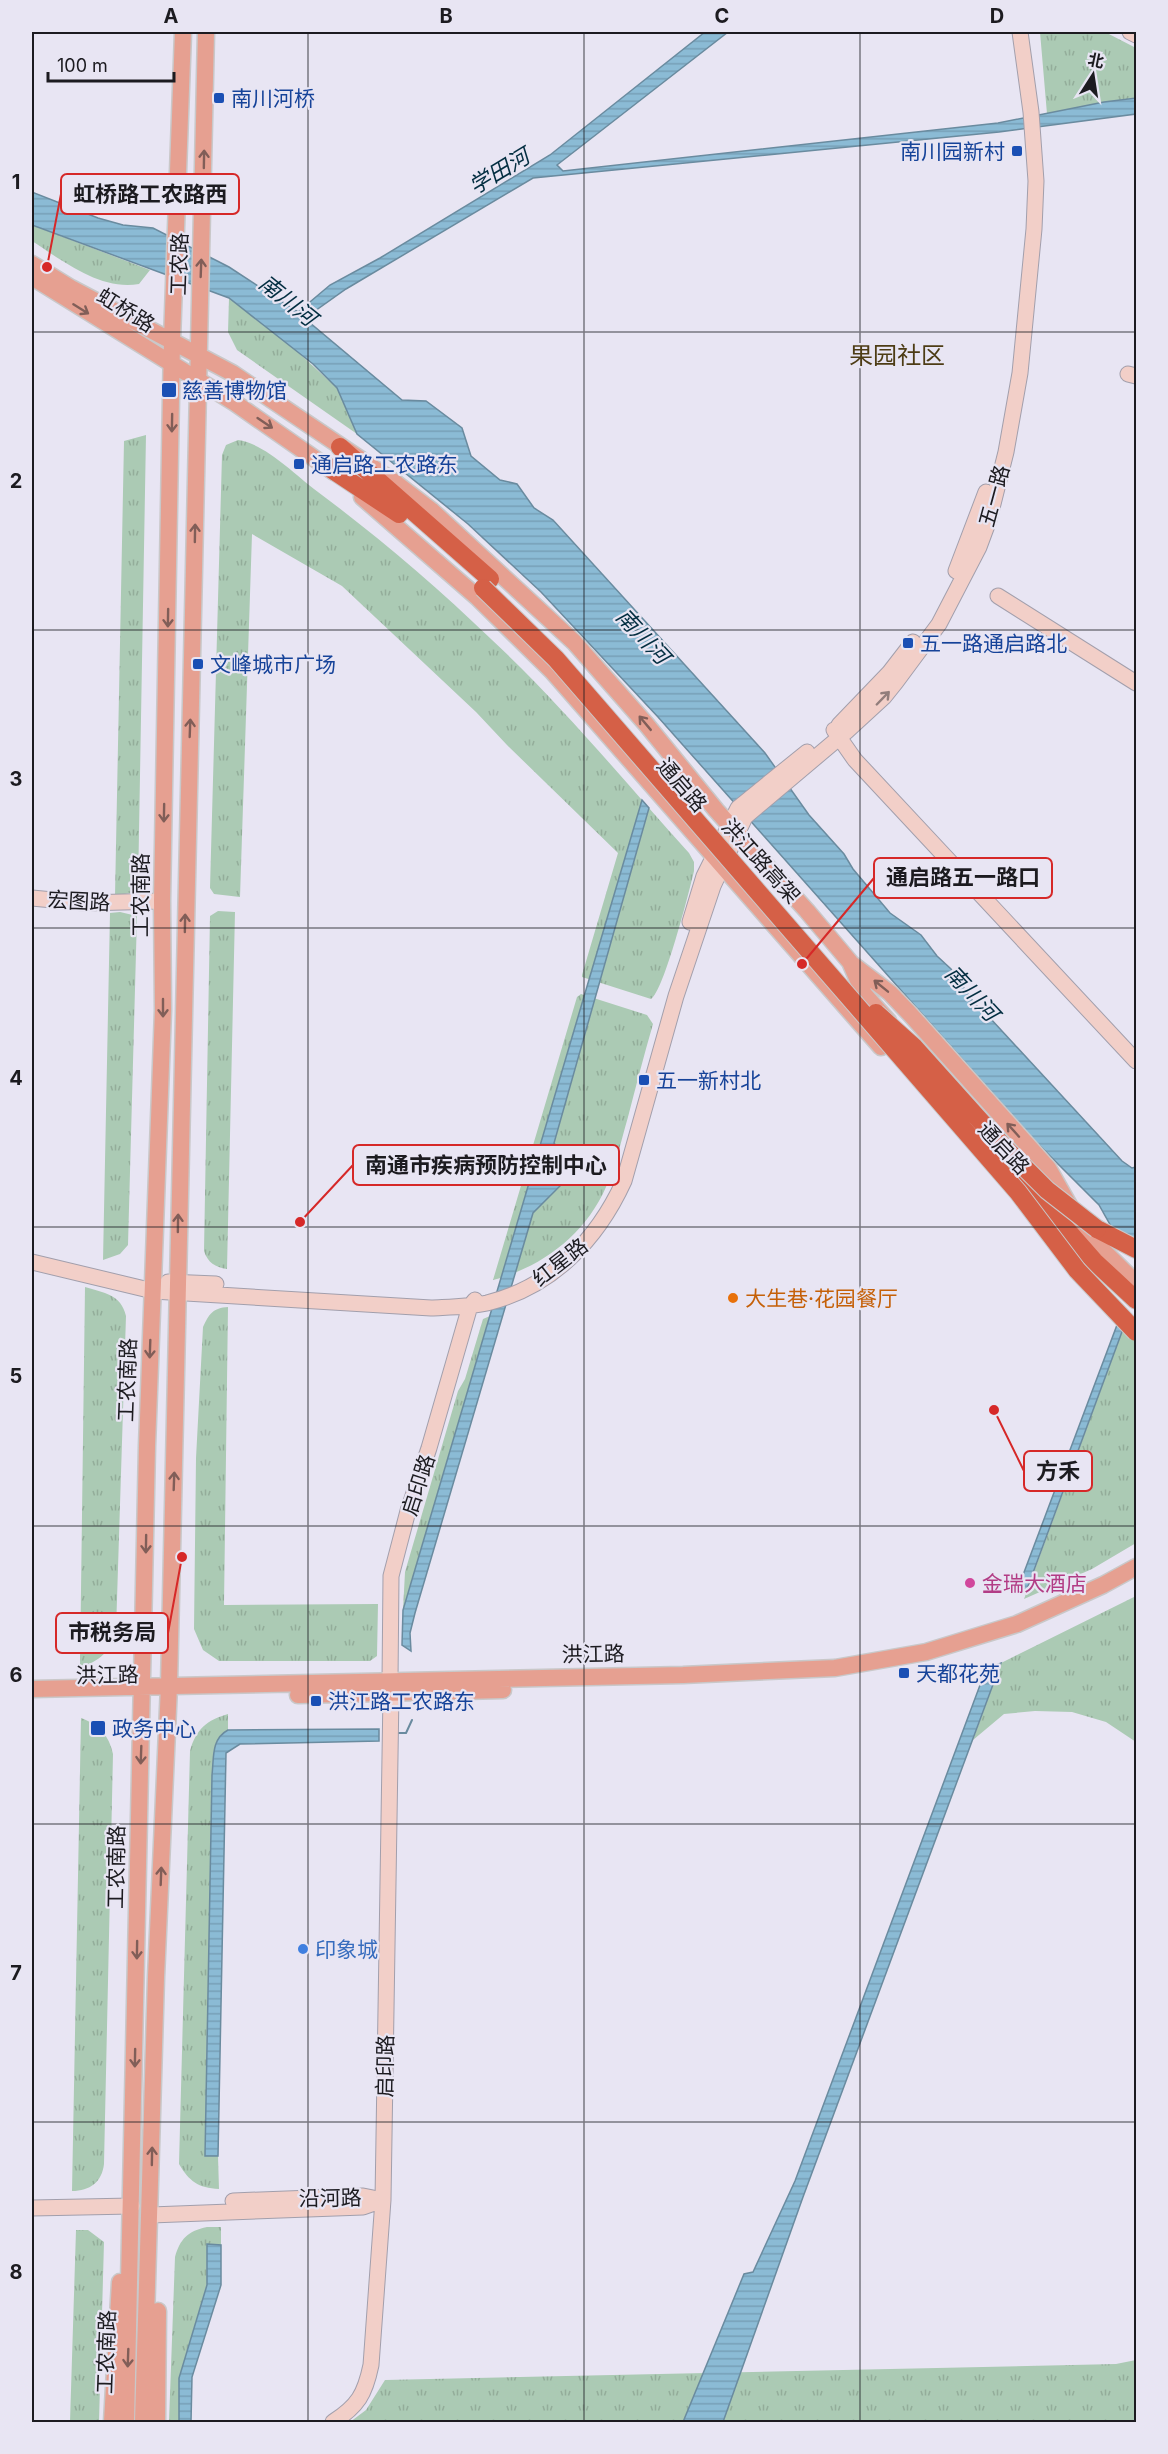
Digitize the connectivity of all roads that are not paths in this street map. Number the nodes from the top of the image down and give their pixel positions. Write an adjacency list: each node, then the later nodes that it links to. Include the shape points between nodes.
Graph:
1 (183, 32): 10 (main road, 工农路)
2 (206, 32): 11 (main road, 工农路, one-way to 2)
3 (1011, 32): 7 (street, 五一路)
4 (1020, 32): 7 (street, 五一路)
5 (1130, 32): 6 (street)
6 (1137, 35)
7 (1026, 113): 19 (street, 五一路, via 1028,185 1018,316 999,446 983,502 958,568 932,616)
8 (32, 264): 10 (main road, 虹桥路)
9 (32, 278): 12 (main road, 虹桥路, one-way to 12)
10 (172, 340): 11 (main road, 虹桥路); 12 (main road, 工农南路)
11 (198, 353): 13 (main road, 工农南路); 14 (main road, 通启路)
12 (172, 364): 13 (main road, 虹桥路); 23 (main road, 工农南路, one-way to 23)
13 (198, 380): 15 (main road, 通启路, one-way to 15); 32 (main road, 工农南路, one-way to 13)
14 (340, 447): 16 (highway, 洪江路高架); 20 (main road, 通启路, one-way to 14, via 574,642 431,510)
15 (326, 465): 16 (highway, 洪江路高架, via 386,504); 21 (main road, 通启路, via 510,628)
16 (487, 583): 24 (highway, 洪江路高架, via 564,651); 26 (highway, 洪江路高架, bridge)
17 (998, 596): 18 (street)
18 (1137, 683)
19 (836, 734): 20 (street, 五一路, via 741,813); 25 (street, via 855,760)
20 (733, 828): 21 (street, 五一路); 30 (main road, 通启路, one-way to 20, via 973,1118 864,994 850,962)
21 (717, 860): 33 (street, 红星路, via 704,876 619,1174 608,1198 564,1257 517,1289); 36 (main road, 通启路, via 1090,1278)
22 (32, 898): 23 (street, 宏图路, via 84,903)
23 (162, 901): 31 (main road, 工农南路, one-way to 31, via 163,1011)
24 (880, 1017): 27 (highway, one-way to 24, bridge, via 1097,1229 1047,1190 914,1047); 34 (highway, 洪江路高架, bridge, via 1094,1261)
25 (1137, 1061)
26 (1018, 1192): 35 (highway, 洪江路高架, bridge, via 1107,1288); 37 (highway, bridge, via 1077,1270)
27 (1137, 1249)
28 (32, 1252): 31 (street, 红星路)
29 (32, 1262): 31 (street, 红星路)
30 (1137, 1283)
31 (154, 1286): 32 (street, 红星路); 42 (main road, 工农南路, one-way to 42)
32 (178, 1287): 33 (street, 红星路); 43 (main road, 工农南路, one-way to 32)
33 (481, 1299): 40 (street, 启印路, via 408,1511 392,1576)
34 (1137, 1300)
35 (1137, 1314)
36 (1137, 1322)
37 (1137, 1332)
38 (1137, 1567): 40 (main road, 洪江路, via 1017,1624 926,1652 847,1666)
39 (1137, 1578): 40 (main road, 洪江路, via 1025,1632 984,1646 928,1661 838,1677)
40 (390, 1687): 43 (main road, 洪江路); 45 (street, 启印路)
41 (32, 1689): 42 (main road, 洪江路)
42 (143, 1691): 43 (main road, 洪江路); 44 (main road, 洪江路); 48 (main road, 工农南路, one-way to 48)
43 (168, 1691): 47 (main road, 工农南路, one-way to 43)
44 (32, 1699)
45 (383, 2200): 47 (street, 沿河路, via 363,2207); 56 (street, 启印路, via 371,2365 365,2391 348,2412)
46 (32, 2208): 48 (street)
47 (151, 2210): 51 (main road, 工农南路)
48 (132, 2211): 49 (street); 50 (main road, 工农南路, one-way to 50)
49 (32, 2217)
50 (119, 2400): 52 (main road); 53 (main road, 工农南路)
51 (151, 2401): 54 (main road, 工农南路); 55 (main road)
52 (112, 2422)
53 (126, 2422)
54 (143, 2422)
55 (157, 2422)
56 (333, 2422)

